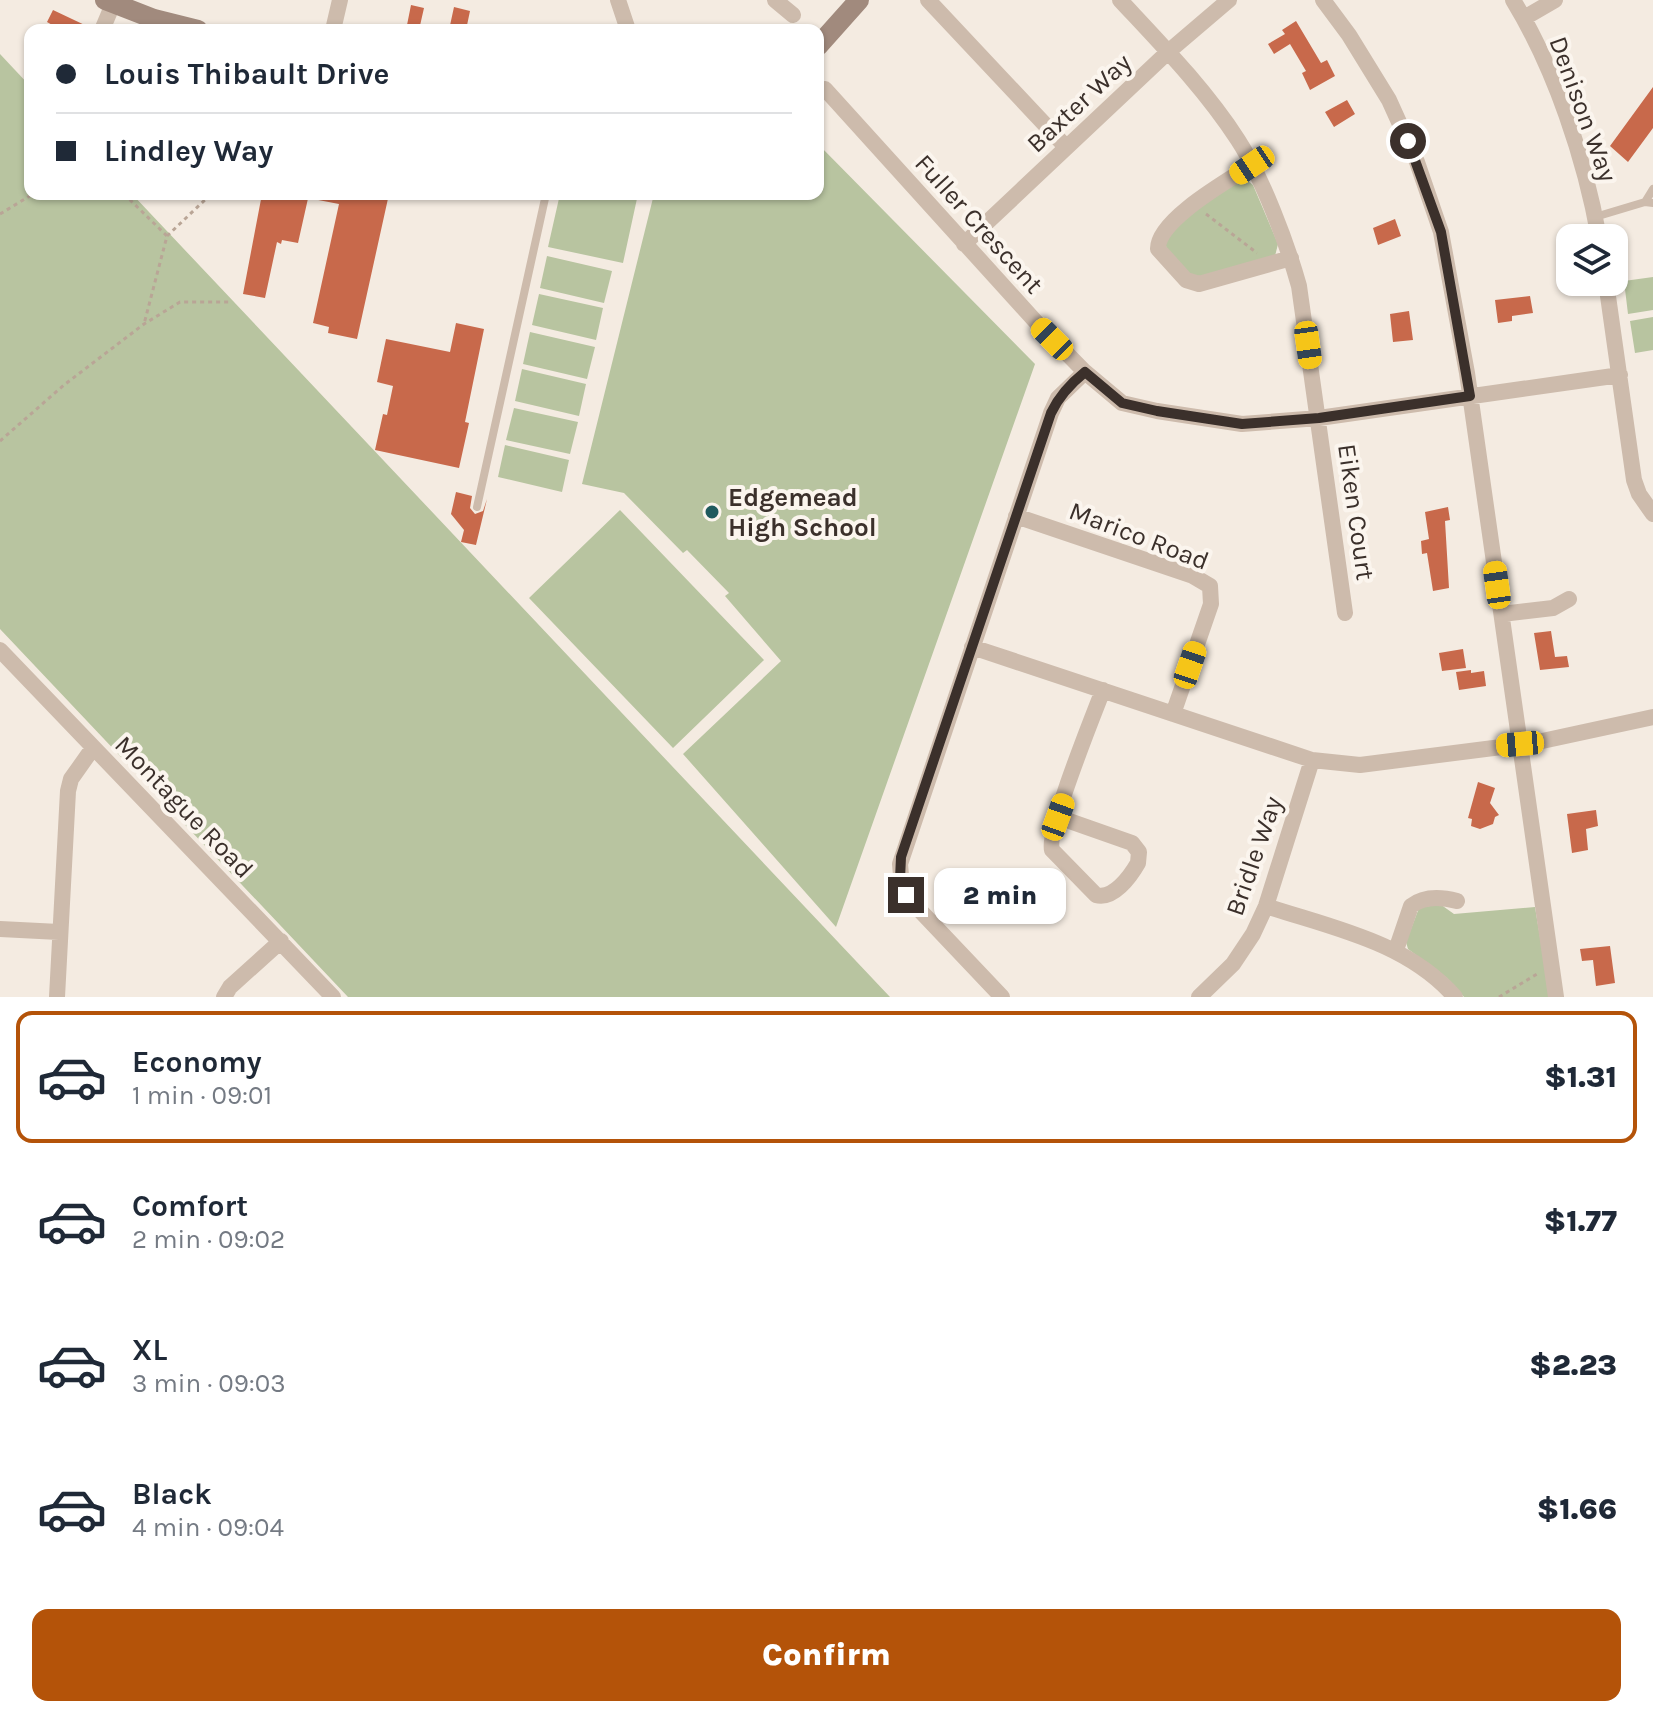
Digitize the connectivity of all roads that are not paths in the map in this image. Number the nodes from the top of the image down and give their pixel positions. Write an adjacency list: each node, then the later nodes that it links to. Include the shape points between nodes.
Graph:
1 (340, 0): 16 (street)
2 (618, 0): 17 (street)
3 (775, 0): 12 (street)
4 (859, 0): 18 (street)
5 (928, 0): 21 (street)
6 (1120, 0): 19 (street, Eiken Court)
7 (1229, 0): 19 (street, Baxter Way)
8 (1323, 0): 33 (street, via 1389,100 1417,162 1441,232)
9 (1513, 0): 13 (street, Denison Way)
10 (1555, 0): 13 (street)
11 (109, 2): 14 (street); 15 (street)
12 (793, 15)
13 (1524, 18): 26 (street, Denison Way, via 1561,104)
14 (104, 24)
15 (174, 24)
16 (334, 24)
17 (626, 24)
18 (824, 39)
19 (1168, 52): 21 (street, Baxter Way); 22 (street, Eiken Court, via 1224,119)
20 (825, 89): 28 (street, Fuller Crescent)
21 (1066, 147): 28 (street, Baxter Way)
22 (1252, 165): 29 (street, Eiken Court); 29 (street, via 1193,204 1161,234 1161,255 1186,280 1204,284)
23 (1653, 189): 25 (lane)
24 (545, 200): 35 (lane)
25 (1649, 202): 26 (lane)
26 (1595, 217): 27 (street, Denison Way)
27 (1596, 224)
28 (964, 244): 31 (street, Fuller Crescent)
29 (1291, 258): 34 (street, Eiken Court)
30 (1608, 296): 32 (street)
31 (1085, 372): 34 (street, Fuller Crescent, via 1122,403 1157,411 1242,424); 37 (street, via 1058,398)
32 (1620, 375): 33 (street, Fuller Crescent); 36 (street, via 1634,480)
33 (1470, 396): 34 (street, Fuller Crescent); 40 (street)
34 (1319, 418): 39 (street, Eiken Court)
35 (477, 507)
36 (1653, 514)
37 (1016, 516): 41 (street); 44 (street, Marico Road, via 1210,586 1211,604)
38 (1569, 599): 40 (street, via 1553,608)
39 (1345, 613)
40 (1502, 614): 46 (street)
41 (972, 647): 43 (street); 59 (street, via 899,872 911,901)
42 (0, 650): 47 (street, Montague Road)
43 (1103, 690): 44 (street); 49 (street)
44 (1173, 714): 48 (street)
45 (1653, 717): 46 (street)
46 (1520, 744): 48 (street, via 1360,765); 62 (street)
47 (93, 748): 53 (street, via 68,791); 54 (street, Montague Road)
48 (1312, 760): 51 (street, Bridle Way)
49 (1058, 817): 49 (street, via 1052,850 1096,895 1110,895 1136,868 1136,847)
50 (1457, 901): 55 (street, via 1415,902)
51 (1266, 906): 55 (street); 60 (street, Bridle Way, via 1246,948)
52 (0, 929): 53 (street)
53 (59, 932): 56 (street)
54 (281, 941): 57 (street); 58 (street, Montague Road)
55 (1396, 950): 61 (street)
56 (57, 997)
57 (224, 997)
58 (333, 997)
59 (1002, 997)
60 (1199, 997)
61 (1455, 997)
62 (1556, 997)

